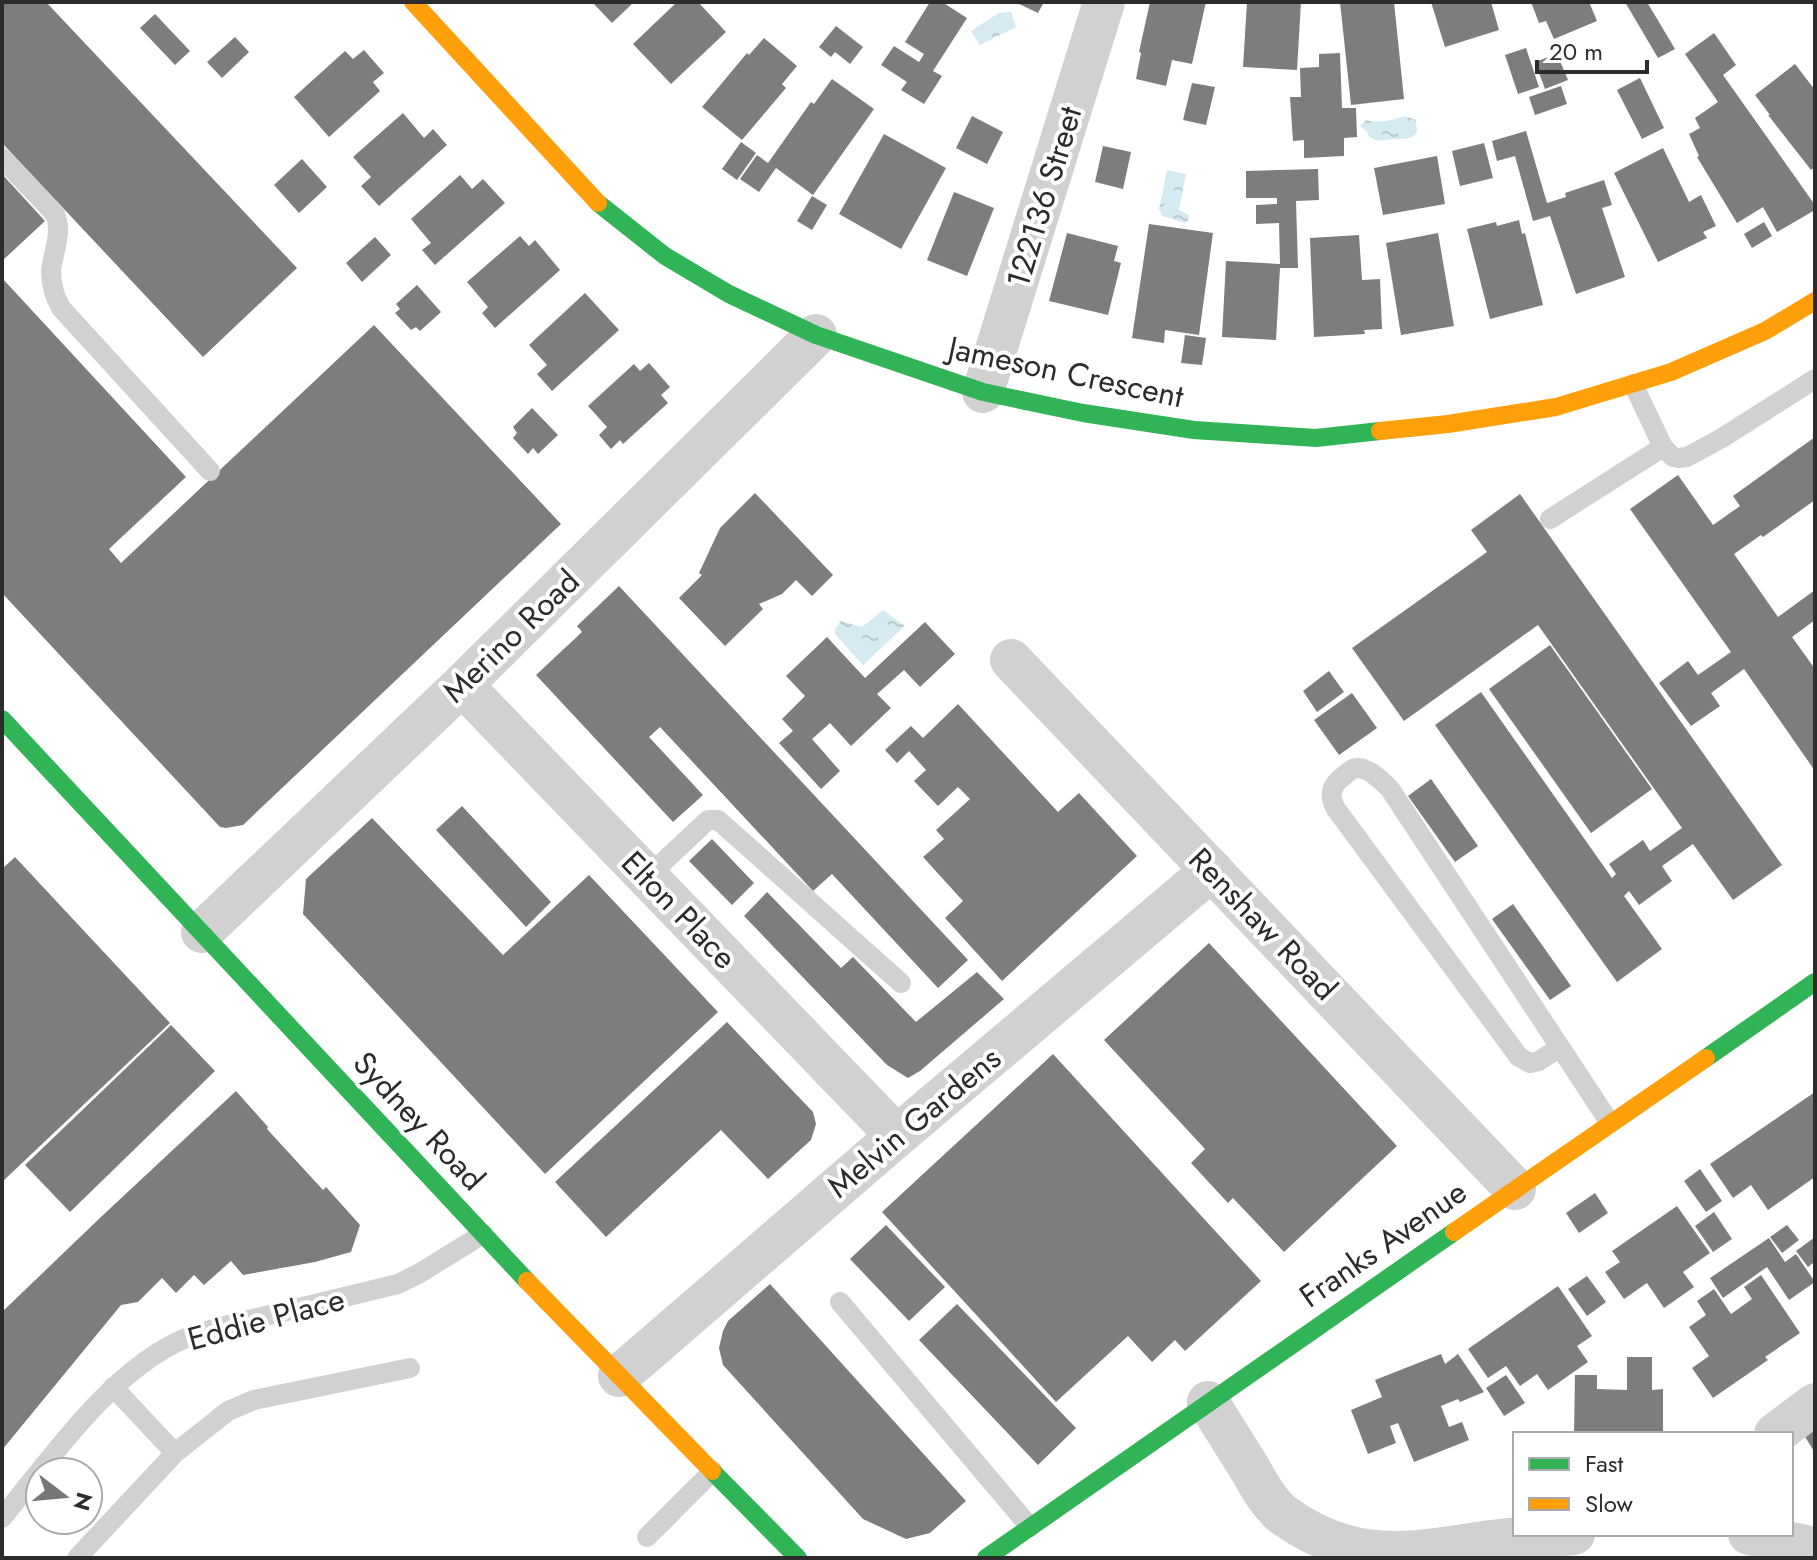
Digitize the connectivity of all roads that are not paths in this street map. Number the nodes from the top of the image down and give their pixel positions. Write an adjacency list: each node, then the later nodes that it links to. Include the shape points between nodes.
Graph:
1 (413, 2): 5 (street, Jameson Crescent, via 601,206 665,256 729,294)
2 (1104, 2): 8 (street, 122136 Street)
3 (2, 158): 10 (lane, via 59,222 51,272 61,308)
4 (1815, 301): 7 (street, Jameson Crescent, via 1765,331)
5 (816, 335): 8 (street, Jameson Crescent); 13 (street, Merino Road)
6 (1815, 379): 9 (lane, via 1687,457 1673,457)
7 (1633, 384): 8 (street, Jameson Crescent, via 1556,407 1316,438 1194,430); 9 (lane)
8 (983, 392)
9 (1663, 447): 11 (lane)
10 (210, 471)
11 (1550, 519)
12 (1011, 660): 15 (street, Renshaw Road)
13 (462, 685): 16 (street, Elton Place); 17 (street, Merino Road)
14 (2, 719): 17 (street, Sydney Road)
15 (1212, 870): 22 (street, Melvin Gardens); 23 (street, Renshaw Road)
16 (647, 877): 19 (lane, via 708,820 718,820); 22 (street, Elton Place)
17 (202, 932): 24 (street, Sydney Road)
18 (1815, 982): 21 (street, Franks Avenue)
19 (901, 983)
20 (1560, 1047): 20 (lane, via 1390,789 1364,770 1348,772 1332,787 1331,802 1519,1057 1539,1061); 21 (lane)
21 (1610, 1123): 23 (street, Franks Avenue)
22 (897, 1136): 27 (street, Melvin Gardens)
23 (1515, 1189): 29 (street, Franks Avenue)
24 (483, 1234): 27 (street, Sydney Road); 28 (lane, Eddie Place, via 398,1284 186,1338)
25 (840, 1302): 35 (lane)
26 (410, 1368): 32 (lane, via 254,1400 228,1411)
27 (619, 1376): 33 (street, Sydney Road)
28 (113, 1387): 32 (lane); 34 (lane, Eddie Place)
29 (1208, 1402): 35 (street, Franks Avenue); 36 (street, via 1280,1513 1311,1538 1346,1552 1377,1558)
30 (1815, 1404): 31 (street)
31 (1778, 1432)
32 (175, 1453): 40 (lane)
33 (713, 1471): 38 (lane); 41 (street, Sydney Road)
34 (2, 1518)
35 (1030, 1527): 42 (street, Franks Avenue)
36 (1552, 1536)
37 (1758, 1536): 39 (street)
38 (647, 1537)
39 (1815, 1548)
40 (77, 1558)
41 (798, 1558)
42 (986, 1558)

